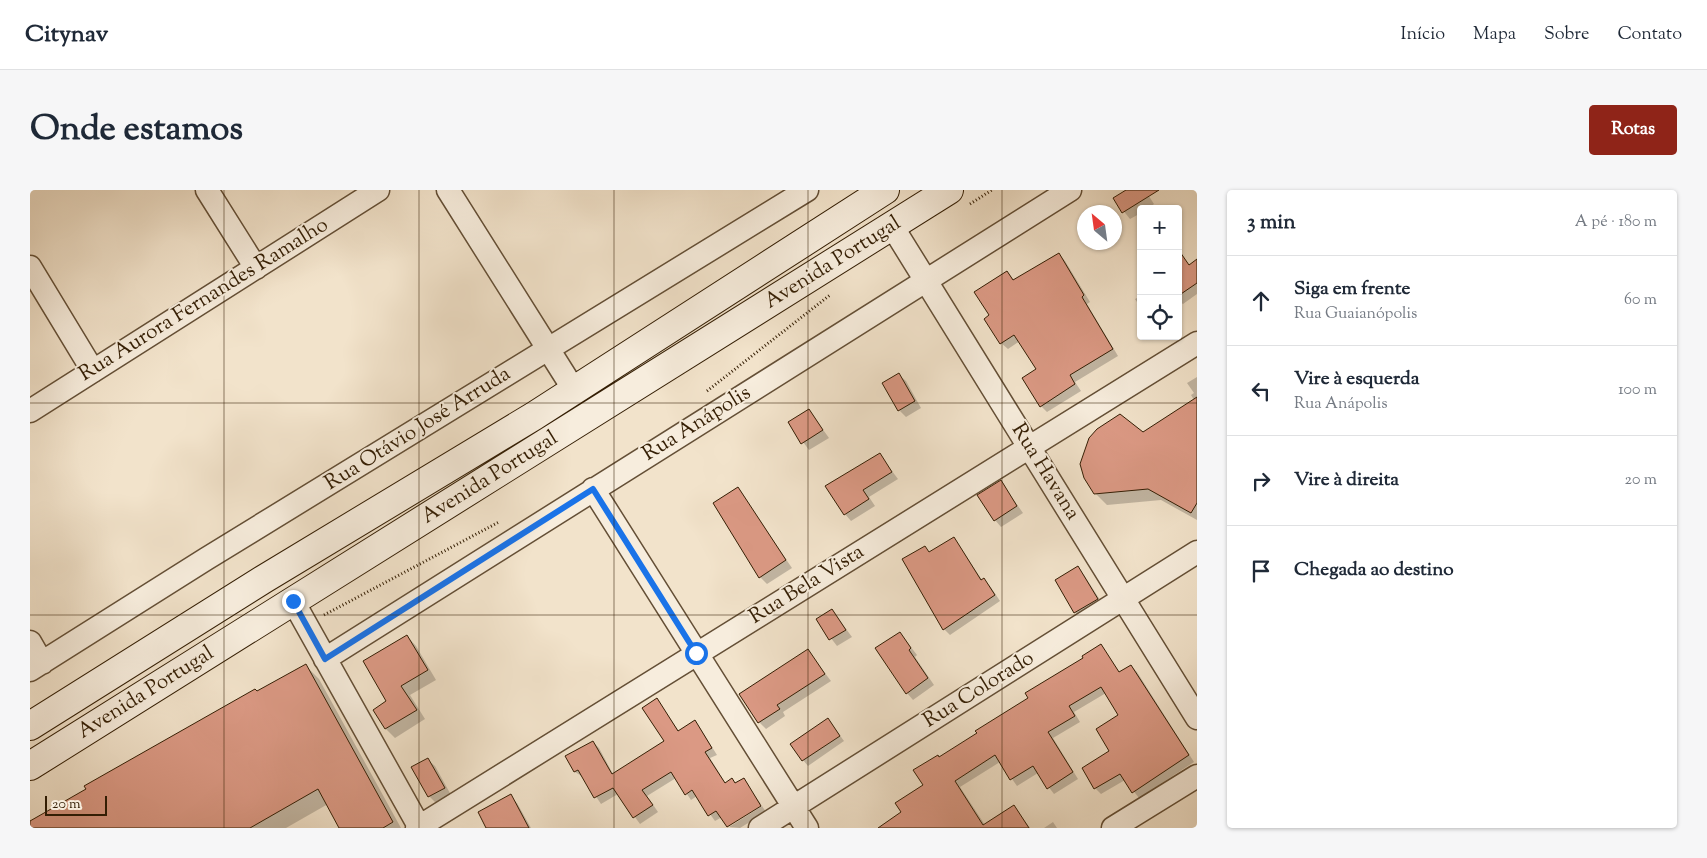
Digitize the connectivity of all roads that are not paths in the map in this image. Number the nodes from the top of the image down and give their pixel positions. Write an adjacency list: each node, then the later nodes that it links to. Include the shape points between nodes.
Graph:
1 (207, 190): 10 (street)
2 (378, 190): 10 (street, Rua Aurora Fernandes Ramalho)
3 (448, 190): 13 (street)
4 (807, 190): 13 (street, Rua Otávio José Arruda)
5 (885, 190): 15 (main road, Avenida Portugal)
6 (1070, 190): 11 (street, Rua Anápolis)
7 (958, 198): 8 (main road, Avenida Portugal)
8 (892, 226): 11 (street, Rua Havana); 21 (main road, Avenida Portugal)
9 (30, 267): 14 (street)
10 (256, 268): 14 (street, Rua Aurora Fernandes Ramalho)
11 (926, 280): 17 (street, Rua Havana); 18 (street, Rua Anápolis)
12 (1197, 343): 17 (street, Rua Bela Vista)
13 (549, 349): 15 (street); 25 (street, Rua Otávio José Arruda)
14 (93, 371): 16 (street, Rua Aurora Fernandes Ramalho)
15 (574, 390): 27 (main road, Avenida Portugal)
16 (30, 411)
17 (1030, 447): 20 (street, Rua Havana); 23 (street, Rua Bela Vista)
18 (593, 489): 23 (street); 24 (street, Rua Anápolis)
19 (1197, 552): 20 (street, Rua Colorado)
20 (1123, 598): 26 (street, Rua Havana); 30 (street, Rua Colorado)
21 (293, 601): 24 (street); 28 (main road, Avenida Portugal)
22 (30, 642): 25 (street)
23 (696, 653): 30 (street); 31 (street, Rua Bela Vista)
24 (325, 659): 31 (street)
25 (36, 667)
26 (1197, 718)
27 (30, 726)
28 (30, 766)
29 (1197, 776): 34 (street)
30 (794, 807): 32 (street, Rua Colorado); 33 (street)
31 (419, 828)
32 (760, 828)
33 (807, 828)
34 (1113, 828)

